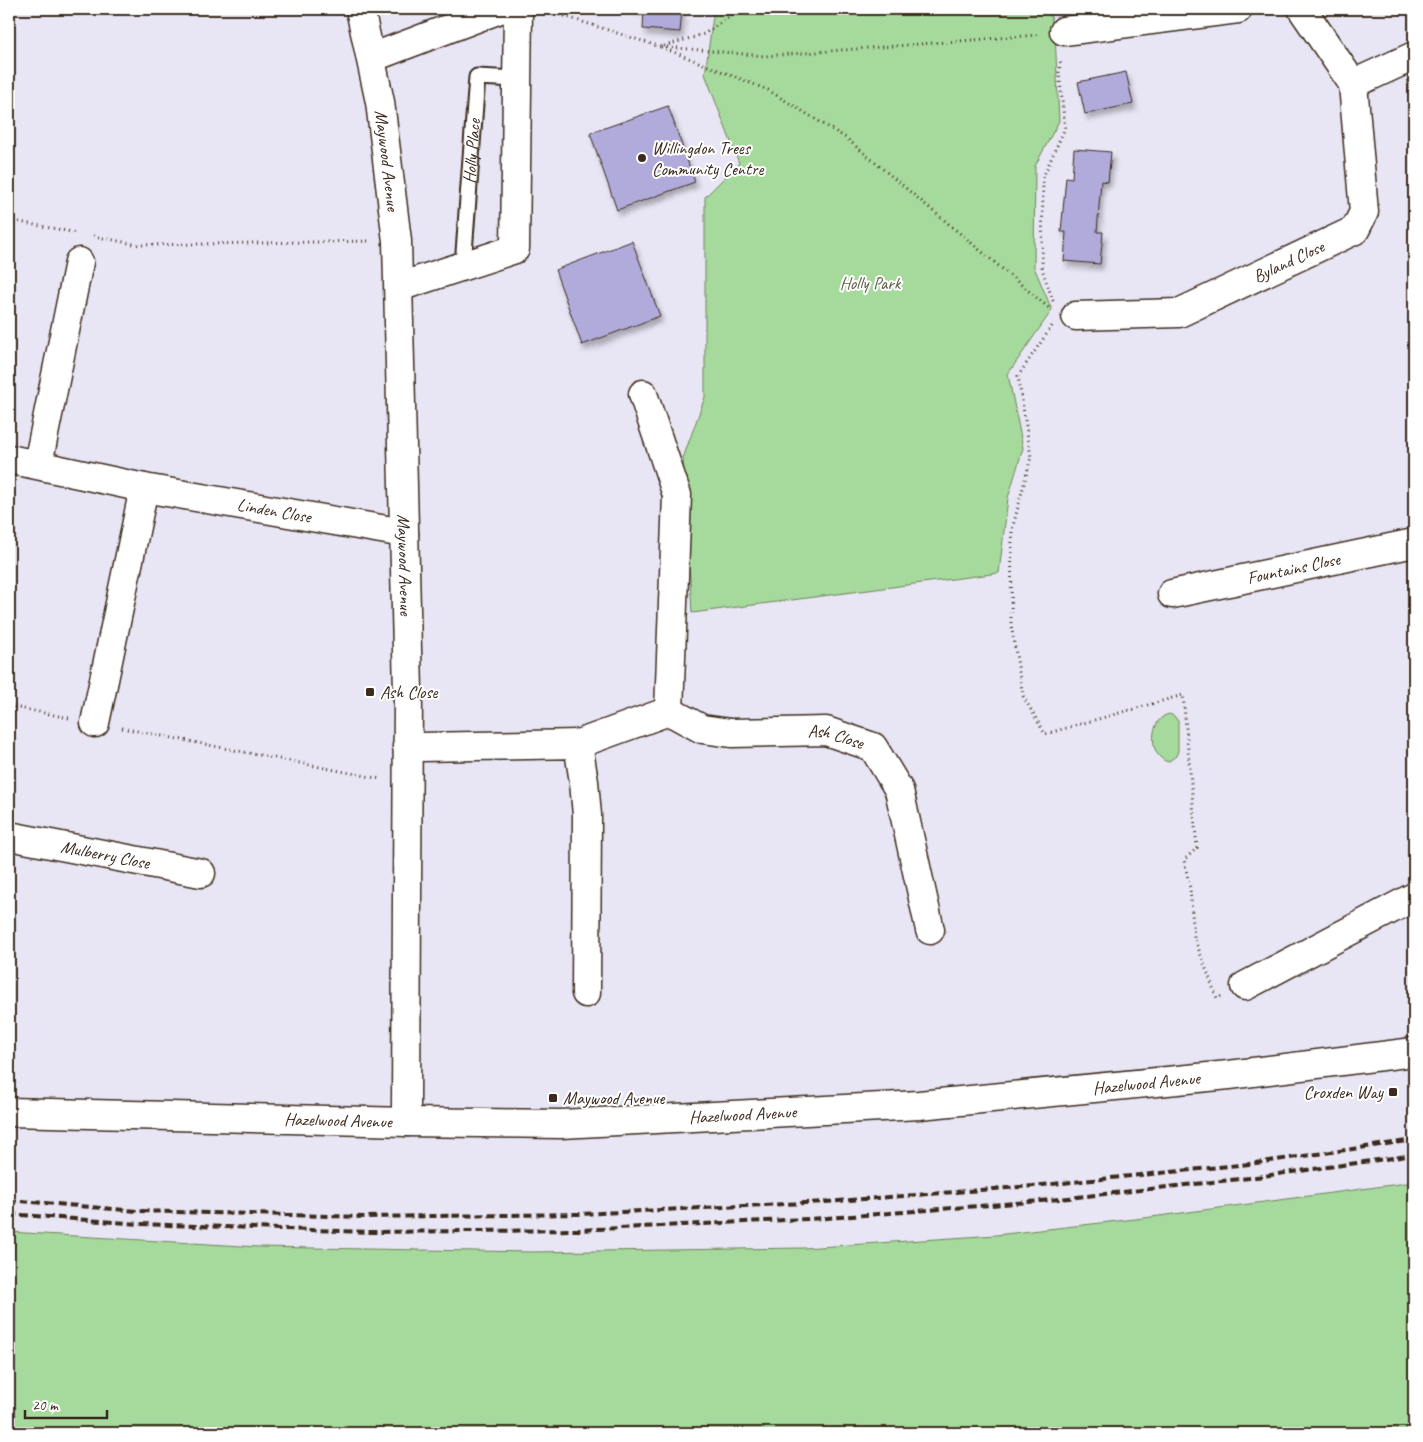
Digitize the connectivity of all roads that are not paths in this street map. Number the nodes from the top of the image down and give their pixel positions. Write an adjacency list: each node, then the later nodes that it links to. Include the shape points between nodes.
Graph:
1 (360, 9): 8 (street, Maywood Avenue)
2 (500, 9): 8 (street)
3 (518, 9): 9 (street)
4 (1238, 9): 6 (street)
5 (1302, 9): 10 (street, Byland Close)
6 (1064, 31)
7 (1414, 56): 10 (street)
8 (371, 58): 13 (street, Maywood Avenue, via 380,102 397,241)
9 (517, 79): 12 (street, via 515,249); 12 (lane, Holly Place, via 477,77)
10 (1353, 84): 14 (street, Byland Close, via 1364,212 1355,230 1179,313)
11 (79, 262): 17 (street)
12 (463, 266): 13 (street)
13 (399, 287): 19 (street, Maywood Avenue)
14 (1067, 317)
15 (643, 394): 22 (street, via 677,495)
16 (9, 459): 17 (street, Linden Close)
17 (38, 464): 18 (street, Linden Close)
18 (144, 488): 19 (street, Linden Close); 23 (street)
19 (404, 533): 25 (street, Maywood Avenue)
20 (1414, 543): 21 (street, Fountains Close)
21 (1172, 594)
22 (669, 711): 24 (street); 29 (street, Ash Close, via 702,729 731,733 826,731 873,747 899,790)
23 (95, 723)
24 (578, 744): 25 (street); 31 (street, via 587,815)
25 (407, 746): 34 (street, Maywood Avenue)
26 (9, 836): 27 (street, Mulberry Close)
27 (201, 872)
28 (1414, 897): 30 (street)
29 (930, 930)
30 (1245, 986)
31 (586, 993)
32 (1414, 1052): 34 (street, Hazelwood Avenue, via 1229,1075 918,1104 561,1124)
33 (9, 1112): 34 (street, Hazelwood Avenue)
34 (407, 1122)

